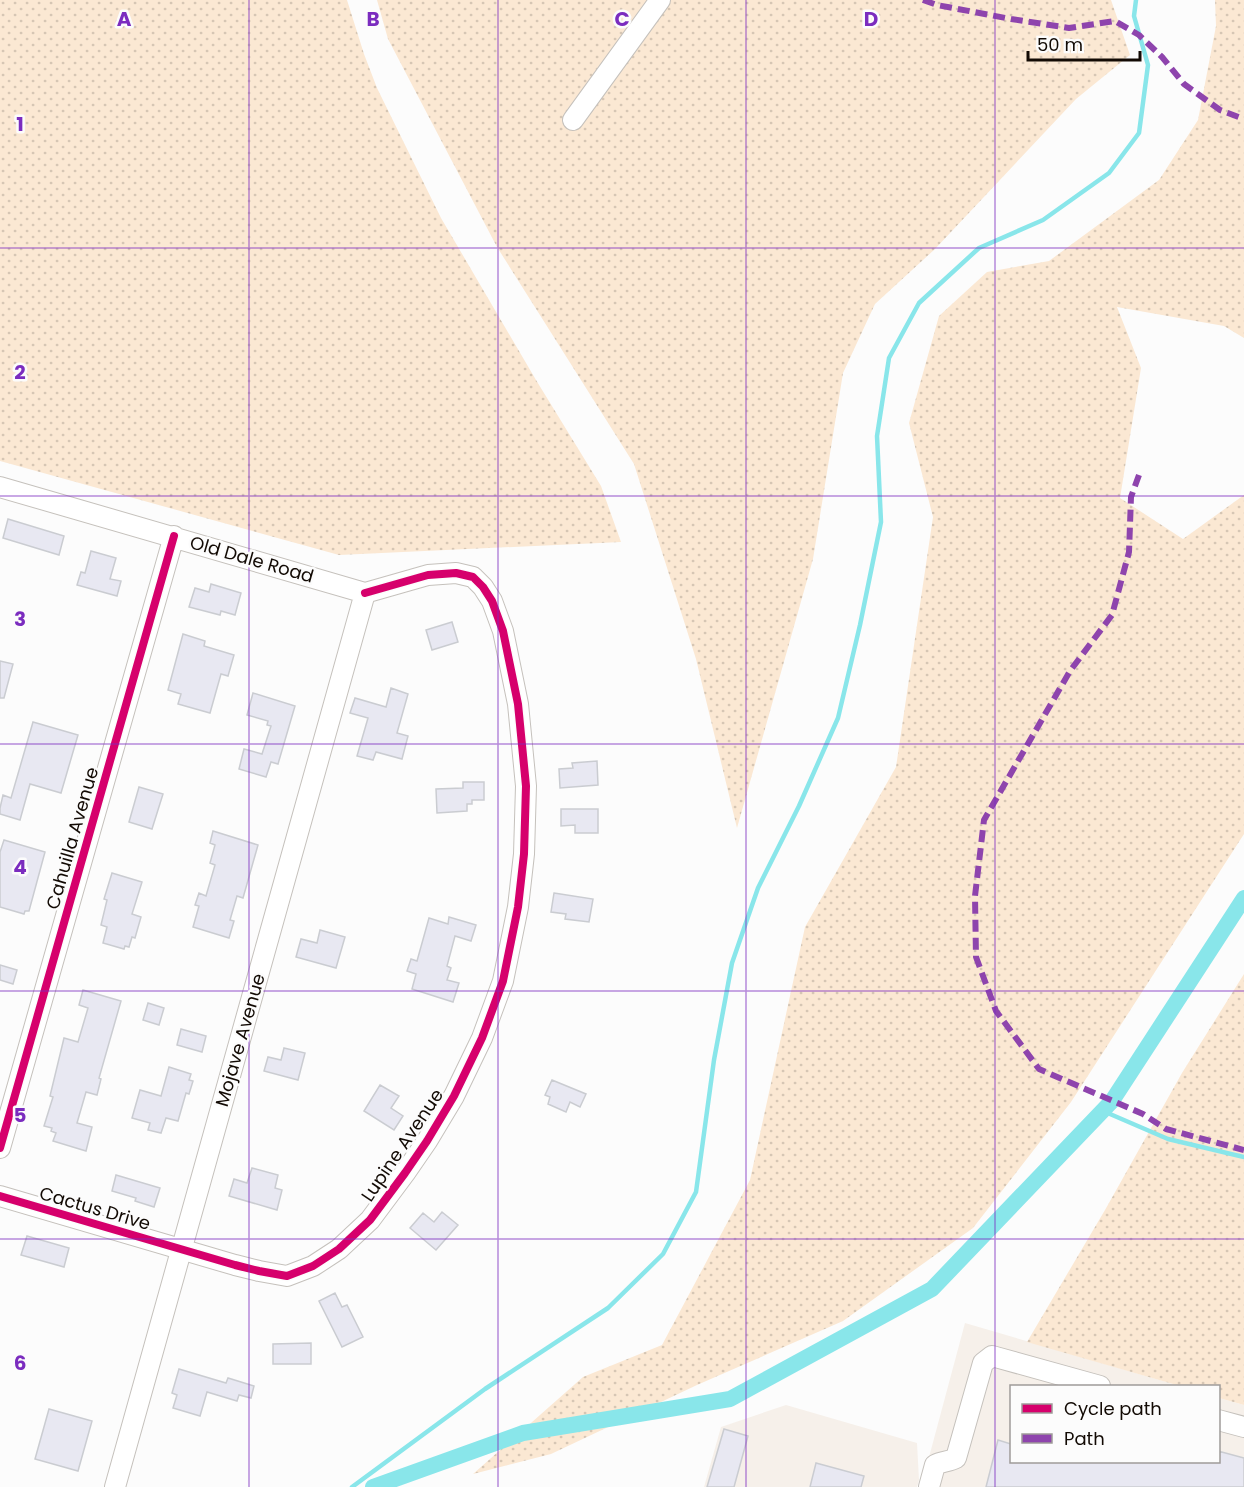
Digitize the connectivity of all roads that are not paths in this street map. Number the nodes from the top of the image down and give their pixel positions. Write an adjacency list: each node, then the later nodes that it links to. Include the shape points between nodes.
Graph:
1 (660, 0): 2 (street)
2 (573, 120)
3 (0, 487): 4 (street, Old Dale Road)
4 (174, 536): 5 (street, Old Dale Road); 6 (street, Cahuilla Avenue)
5 (364, 593): 8 (street, Mojave Avenue); 8 (street, Lupine Avenue, via 428,575 456,573 473,577 492,601 518,704 526,786 518,907 503,981 482,1038 427,1141 370,1220 339,1249 288,1276)
6 (0, 1148)
7 (0, 1196): 8 (street, Cactus Drive)
8 (181, 1249): 12 (street, Mojave Avenue)
9 (1096, 1385): 13 (street, via 992,1356 982,1363 956,1458 935,1465)
10 (1220, 1421): 11 (street)
11 (1244, 1427)
12 (115, 1487)
13 (929, 1487)

